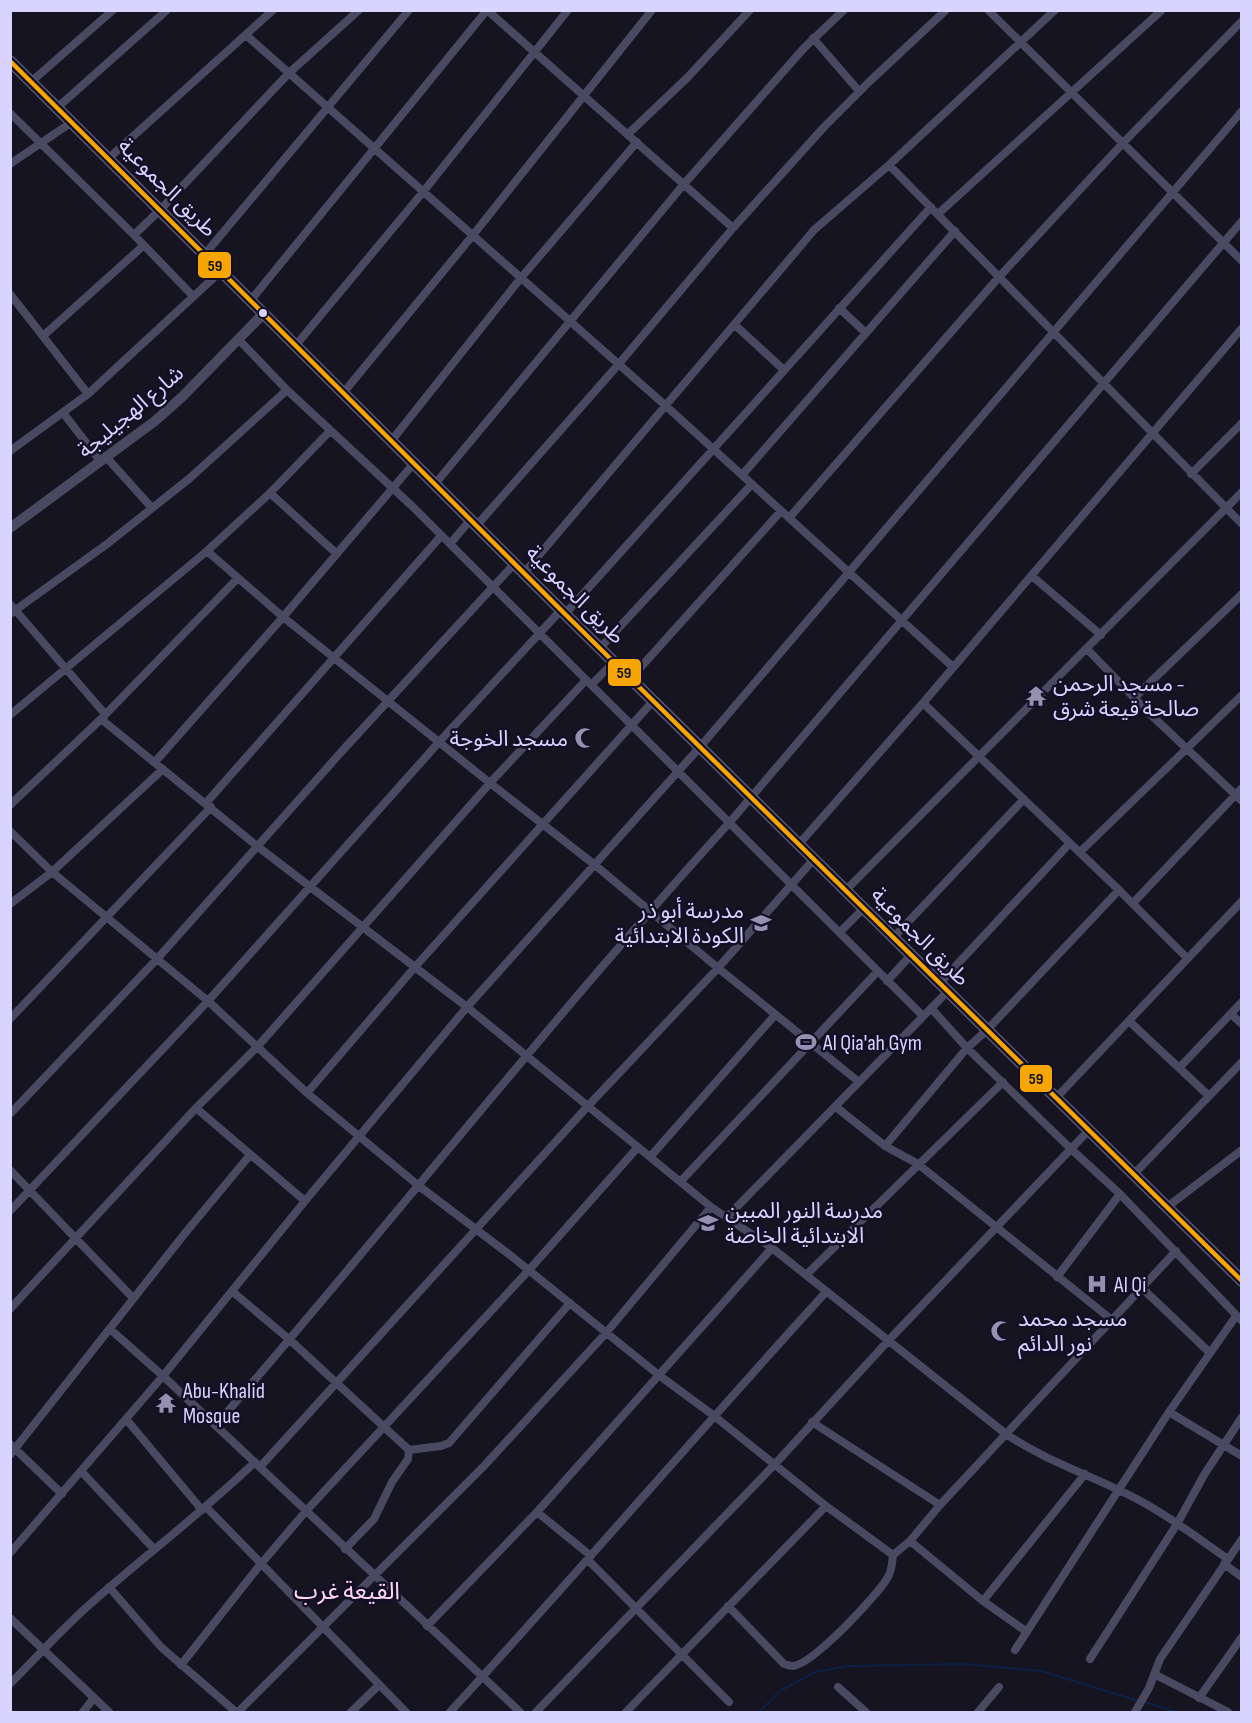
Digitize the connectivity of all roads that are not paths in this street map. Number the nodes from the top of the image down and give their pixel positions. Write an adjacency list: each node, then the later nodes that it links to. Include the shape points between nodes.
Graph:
1 (113, 10): 22 (street)
2 (167, 10): 27 (street)
3 (273, 10): 16 (street)
4 (359, 10): 21 (street)
5 (409, 10): 26 (street)
6 (487, 10): 19 (street); 35 (street)
7 (568, 10): 19 (street)
8 (652, 10): 25 (street)
9 (750, 10): 31 (street)
10 (844, 10): 17 (street)
11 (946, 10): 23 (street)
12 (988, 10): 18 (street)
13 (1055, 10): 18 (street)
14 (1162, 10): 24 (street)
15 (1242, 21): 33 (street)
16 (246, 34): 21 (street); 36 (street)
17 (813, 38): 23 (street); 39 (street)
18 (1020, 42): 24 (street); 38 (street)
19 (534, 52): 25 (street); 40 (street)
20 (13, 69): 22 (main road, طريق الجموعية)
21 (289, 73): 26 (street); 43 (street)
22 (32, 81): 27 (main road, طريق الجموعية)
23 (859, 91): 46 (street)
24 (1072, 93): 33 (street); 44 (street)
25 (584, 96): 31 (street); 49 (street)
26 (328, 106): 35 (street); 52 (street)
27 (58, 107): 30 (main road, طريق الجموعية)
28 (1242, 111): 41 (street)
29 (10, 113): 34 (street)
30 (72, 122): 34 (street); 36 (main road, طريق الجموعية)
31 (628, 134): 32 (street)
32 (637, 142): 39 (street); 56 (street)
33 (1123, 143): 41 (street); 55 (street)
34 (41, 144): 37 (street); 48 (street)
35 (374, 148): 40 (street); 59 (street)
36 (109, 158): 43 (main road, طريق الجموعية)
37 (10, 164)
38 (889, 165): 42 (street); 63 (street, via 822,222)
39 (684, 184): 46 (street); 62 (street)
40 (423, 192): 49 (street); 69 (street)
41 (1171, 192): 50 (street); 65 (street)
42 (931, 207): 44 (street); 60 (street)
43 (160, 210): 48 (street); 52 (main road, طريق الجموعية)
44 (938, 214): 47 (street)
45 (1242, 221): 50 (street)
46 (733, 228): 70 (street)
47 (955, 231): 55 (street); 66 (street)
48 (134, 234): 51 (street)
49 (473, 235): 56 (street); 74 (street)
50 (1222, 242): 53 (street); 72 (street)
51 (143, 246): 58 (street); 67 (street)
52 (205, 254): 54 (main road, طريق الجموعية)
53 (1242, 261)
54 (221, 270): 58 (street); 59 (main road, طريق الجموعية)
55 (999, 277): 65 (street); 96 (street)
56 (520, 279): 62 (street); 81 (street)
57 (11, 297): 67 (street)
58 (193, 297): 75 (street)
59 (250, 300): 61 (main road, طريق الجموعية)
60 (839, 308): 66 (street); 71 (street)
61 (264, 313): 68 (street, شارع الهجيليجة); 69 (main road, طريق الجموعية)
62 (570, 322): 70 (street); 88 (street)
63 (735, 325): 71 (street); 76 (street)
64 (1242, 328): 80 (street)
65 (1053, 331): 72 (street); 106 (street)
66 (866, 333): 87 (street)
67 (43, 336): 75 (street)
68 (239, 340): 73 (street); 84 (street, شارع الهجيليجة, via 155,421)
69 (296, 345): 74 (main road, طريق الجموعية)
70 (618, 365): 76 (street); 97 (street)
71 (784, 370): 82 (street)
72 (1103, 384): 80 (street); 114 (street)
73 (287, 390): 79 (street); 93 (street)
74 (344, 392): 81 (main road, طريق الجموعية)
75 (88, 394): 77 (street)
76 (666, 406): 82 (street); 105 (street)
77 (64, 414): 83 (street); 84 (street)
78 (1242, 423): 86 (street)
79 (330, 431): 90 (street); 92 (street)
80 (1152, 435): 86 (street); 107 (street)
81 (392, 440): 85 (main road, طريق الجموعية)
82 (714, 450): 87 (street); 112 (street)
83 (10, 451)
84 (104, 460): 93 (street); 99 (street, شارع الهجيليجة)
85 (414, 463): 88 (main road, طريق الجموعية); 90 (street)
86 (1191, 474): 94 (street)
87 (742, 475): 89 (street)
88 (435, 484): 97 (main road, طريق الجموعية)
89 (752, 484): 95 (street); 117 (street)
90 (393, 488): 100 (street); 103 (street)
91 (1242, 492): 94 (street)
92 (270, 493): 102 (street); 103 (street)
93 (152, 508): 111 (street)
94 (1226, 509): 98 (street); 116 (street)
95 (781, 511): 96 (street); 123 (street)
96 (789, 518): 106 (street)
97 (474, 522): 101 (street); 104 (main road, طريق الجموعية)
98 (1242, 524)
99 (10, 528)
100 (441, 536): 101 (street); 119 (street)
101 (450, 544): 109 (street)
102 (207, 551): 108 (street); 121 (street)
103 (337, 554): 113 (street)
104 (515, 563): 105 (main road, طريق الجموعية); 109 (street)
105 (524, 573): 112 (main road, طريق الجموعية)
106 (848, 573): 114 (street); 134 (street)
107 (1032, 576): 116 (street); 122 (street)
108 (237, 579): 113 (street); 131 (street)
109 (493, 588): 115 (street); 128 (street)
110 (1242, 594): 126 (street)
111 (12, 609): 121 (street)
112 (563, 612): 115 (street); 117 (main road, طريق الجموعية)
113 (284, 617): 119 (street); 137 (street)
114 (900, 620): 122 (street); 142 (street)
115 (539, 633): 124 (street); 133 (street)
116 (1101, 635): 118 (street)
117 (600, 648): 120 (main road, طريق الجموعية)
118 (1087, 649): 126 (street); 136 (street)
119 (333, 657): 128 (street); 145 (street)
120 (614, 662): 123 (main road, طريق الجموعية); 124 (street)
121 (66, 667): 130 (street); 131 (street)
122 (953, 668): 129 (street)
123 (631, 678): 127 (main road, طريق الجموعية)
124 (589, 683): 132 (street); 140 (street)
125 (1242, 695): 135 (street)
126 (1134, 698): 135 (street)
127 (654, 700): 132 (street); 134 (main road, طريق الجموعية)
128 (388, 701): 133 (street); 151 (street)
129 (923, 703): 136 (street); 150 (street)
130 (10, 715)
131 (103, 717): 137 (street); 144 (street)
132 (632, 725): 139 (street); 147 (street)
133 (440, 741): 140 (street); 157 (street)
134 (700, 747): 139 (street); 142 (main road, طريق الجموعية)
135 (1187, 749): 141 (street); 152 (street)
136 (979, 756): 143 (street); 158 (street)
137 (155, 762): 138 (street)
138 (163, 769): 145 (street); 155 (street)
139 (679, 772): 146 (street); 154 (street)
140 (490, 783): 147 (street); 166 (street)
141 (1239, 795): 161 (street)
142 (751, 796): 146 (street); 150 (main road, طريق الجموعية)
143 (1024, 799): 149 (street); 168 (street)
144 (10, 805)
145 (208, 805): 151 (street); 165 (street)
146 (730, 822): 156 (street); 164 (street)
147 (543, 824): 154 (street); 172 (street)
148 (10, 831): 155 (street)
149 (1070, 843): 152 (street); 176 (street)
150 (799, 844): 153 (main road, طريق الجموعية)
151 (257, 846): 157 (street); 171 (street)
152 (1080, 852): 159 (street)
153 (814, 859): 156 (street); 158 (main road, طريق الجموعية)
154 (595, 865): 164 (street); 179 (street)
155 (52, 872): 162 (street); 165 (street)
156 (791, 885): 167 (street); 173 (street)
157 (311, 887): 166 (street); 177 (street)
158 (846, 890): 163 (main road, طريق الجموعية)
159 (1119, 890): 161 (street); 187 (street)
160 (1242, 901): 170 (street)
161 (1133, 903): 170 (street)
162 (10, 904)
163 (864, 908): 167 (street); 168 (main road, طريق الجموعية)
164 (649, 911): 173 (street); 191 (street)
165 (106, 918): 171 (street); 184 (street)
166 (364, 927): 172 (street); 189 (street)
167 (840, 933): 174 (street)
168 (894, 937): 169 (main road, طريق الجموعية)
169 (911, 955): 175 (street); 176 (main road, طريق الجموعية)
170 (1187, 958): 185 (street)
171 (157, 959): 177 (street); 202 (street)
172 (415, 967): 179 (street); 196 (street)
173 (718, 968): 182 (street); 199 (street)
174 (878, 971): 175 (street); 188 (street)
175 (887, 981): 183 (street)
176 (943, 988): 180 (street); 187 (main road, طريق الجموعية)
177 (208, 1002): 189 (street); 216 (street)
178 (1242, 1002): 181 (street)
179 (467, 1007): 191 (street); 204 (street)
180 (931, 1008): 183 (street); 190 (street)
181 (1231, 1014): 186 (street); 193 (street)
182 (775, 1015): 188 (street); 210 (street)
183 (923, 1016): 194 (street)
184 (10, 1019)
185 (1129, 1021): 193 (street); 198 (street)
186 (1242, 1024)
187 (986, 1031): 190 (street); 198 (main road, طريق الجموعية)
188 (810, 1042): 194 (street); 214 (street)
189 (258, 1046): 196 (street); 201 (street)
190 (968, 1048): 195 (street); 205 (street)
191 (527, 1057): 199 (street); 215 (street)
192 (1242, 1062): 197 (street)
193 (1179, 1068): 197 (street)
194 (859, 1082): 200 (street)
195 (1002, 1082): 207 (street); 211 (street)
196 (307, 1093): 204 (street)
197 (1209, 1096): 213 (street)
198 (1056, 1098): 203 (main road, طريق الجموعية)
199 (588, 1106): 206 (street); 224 (street)
200 (836, 1107): 205 (street); 222 (street)
201 (196, 1108): 209 (street); 225 (street)
202 (10, 1114)
203 (1089, 1130): 207 (street); 213 (main road, طريق الجموعية)
204 (360, 1137): 215 (street); 218 (street)
205 (885, 1146): 211 (street)
206 (638, 1147): 210 (street); 228 (street)
207 (1070, 1148): 217 (street); 223 (street)
208 (1242, 1150): 220 (street)
209 (250, 1155): 218 (street); 235 (street)
210 (650, 1157): 214 (street)
211 (918, 1164): 223 (street); 229 (street)
212 (10, 1170): 216 (street)
213 (1134, 1174): 220 (main road, طريق الجموعية)
214 (681, 1181): 219 (street)
215 (419, 1186): 224 (street); 242 (street)
216 (30, 1190): 221 (street); 225 (street)
217 (1120, 1194): 227 (street); 230 (street)
218 (305, 1201): 233 (street)
219 (711, 1207): 222 (street); 241 (street)
220 (1167, 1207): 231 (main road, طريق الجموعية)
221 (10, 1211)
222 (726, 1218): 226 (street)
223 (996, 1227): 230 (street); 243 (street)
224 (477, 1230): 228 (street); 247 (street)
225 (75, 1238): 235 (street); 237 (street)
226 (772, 1248): 229 (street); 246 (street)
227 (1176, 1251): 232 (street); 238 (street)
228 (528, 1270): 236 (street); 254 (street)
229 (806, 1275): 234 (street)
230 (1058, 1276): 239 (street)
231 (1242, 1281)
232 (1142, 1288): 239 (street); 244 (street)
233 (233, 1292): 242 (street); 245 (street)
234 (826, 1292): 243 (street); 249 (street)
235 (133, 1298): 240 (street)
236 (570, 1303): 241 (street); 258 (street, via 449,1443)
237 (10, 1309)
238 (1239, 1318): 244 (street)
239 (1112, 1320): 255 (street)
240 (110, 1329): 245 (street); 257 (street)
241 (606, 1333): 246 (street); 281 (street, via 484,1466)
242 (290, 1340): 247 (street); 253 (street)
243 (888, 1341): 252 (street); 255 (street)
244 (1209, 1352): 248 (street)
245 (163, 1376): 251 (street); 253 (street)
246 (660, 1376): 249 (street); 270 (street)
247 (335, 1383): 254 (street); 261 (street)
248 (1169, 1412): 256 (street); 264 (street)
249 (713, 1415): 260 (street); 278 (street)
250 (1242, 1417): 256 (street)
251 (126, 1419): 262 (street); 268 (street)
252 (812, 1422): 260 (street); 266 (street)
253 (216, 1425): 261 (street)
254 (385, 1426): 258 (street); 269 (street)
255 (1006, 1434): 263 (street, via 1038,1455); 266 (street)
256 (1224, 1444): 259 (street); 271 (street)
257 (12, 1449): 265 (street)
258 (409, 1450): 275 (street, via 408,1459 374,1519)
259 (1242, 1456)
260 (775, 1464): 267 (street); 286 (street)
261 (258, 1465): 268 (street); 269 (street)
262 (81, 1471): 265 (street); 274 (street)
263 (1085, 1474): 264 (street); 284 (street)
264 (1119, 1490): 271 (street); 290 (street)
265 (62, 1494): 276 (street)
266 (940, 1505): 273 (street)
267 (826, 1506): 277 (street); 285 (street)
268 (204, 1509): 274 (street); 280 (street)
269 (306, 1511): 275 (street); 280 (street)
270 (537, 1512): 278 (street); 288 (street)
271 (1178, 1524): 279 (street); 295 (street)
272 (1242, 1539): 279 (street)
273 (910, 1541): 277 (street); 284 (street)
274 (154, 1549): 283 (street)
275 (345, 1549): 281 (street)
276 (10, 1553)
277 (893, 1555): 285 (street, via 892,1569 865,1607 827,1644 793,1666 784,1664)
278 (589, 1558): 286 (street); 298 (street)
279 (1226, 1561): 282 (street); 297 (street, via 1160,1659)
280 (260, 1564): 289 (street); 296 (street)
281 (375, 1576): 288 (street); 289 (street)
282 (1242, 1577)
283 (109, 1587): 293 (street); 296 (street)
284 (983, 1601): 290 (street)
285 (728, 1606): 294 (street)
286 (635, 1609): 294 (street); 314 (street)
287 (10, 1618): 293 (street)
288 (427, 1626): 298 (street)
289 (323, 1628): 300 (street); 309 (street)
290 (1027, 1632): 292 (street)
291 (1242, 1637): 303 (street)
292 (1015, 1650)
293 (43, 1651): 299 (street); 304 (street)
294 (682, 1654): 305 (street); 315 (street)
295 (1090, 1659)
296 (181, 1665): 309 (street)
297 (1154, 1674): 303 (street); 317 (street)
298 (483, 1677): 312 (street); 313 (street)
299 (10, 1684)
300 (379, 1685): 310 (street); 311 (street)
301 (838, 1687): 306 (street)
302 (999, 1687): 316 (street)
303 (1199, 1698): 318 (street)
304 (93, 1699): 307 (street); 308 (street)
305 (729, 1702)
306 (862, 1711)
307 (83, 1713)
308 (109, 1713)
309 (237, 1713)
310 (351, 1713)
311 (406, 1713)
312 (450, 1713)
313 (520, 1713)
314 (536, 1713)
315 (626, 1713)
316 (978, 1713)
317 (1135, 1713)
318 (1228, 1713)

